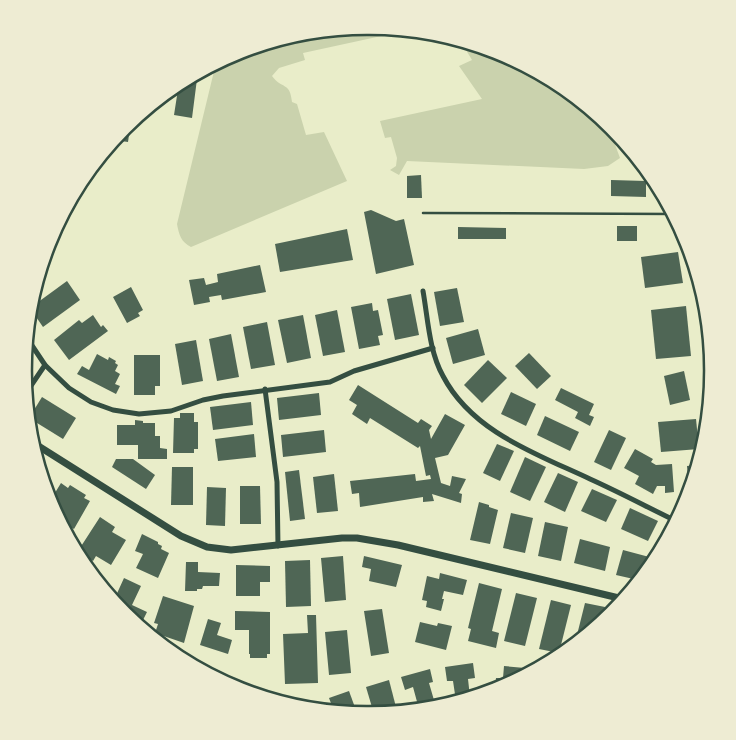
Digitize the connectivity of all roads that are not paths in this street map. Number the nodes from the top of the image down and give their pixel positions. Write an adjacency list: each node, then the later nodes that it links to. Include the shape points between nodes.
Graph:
1 (423, 212): 2 (lane)
2 (665, 214)
3 (423, 291): 5 (street)
4 (33, 348): 6 (street)
5 (433, 348): 8 (street, via 354,371 330,382); 10 (street, via 440,371 452,391 472,414 496,432)
6 (44, 365): 7 (street); 8 (street, via 79,396 104,408 128,413 163,413 210,399)
7 (33, 383)
8 (265, 389): 11 (street, via 278,482)
9 (42, 448): 11 (street, via 193,542 231,550)
10 (669, 517)
11 (278, 546): 12 (street, via 342,538 365,539)
12 (614, 597)

